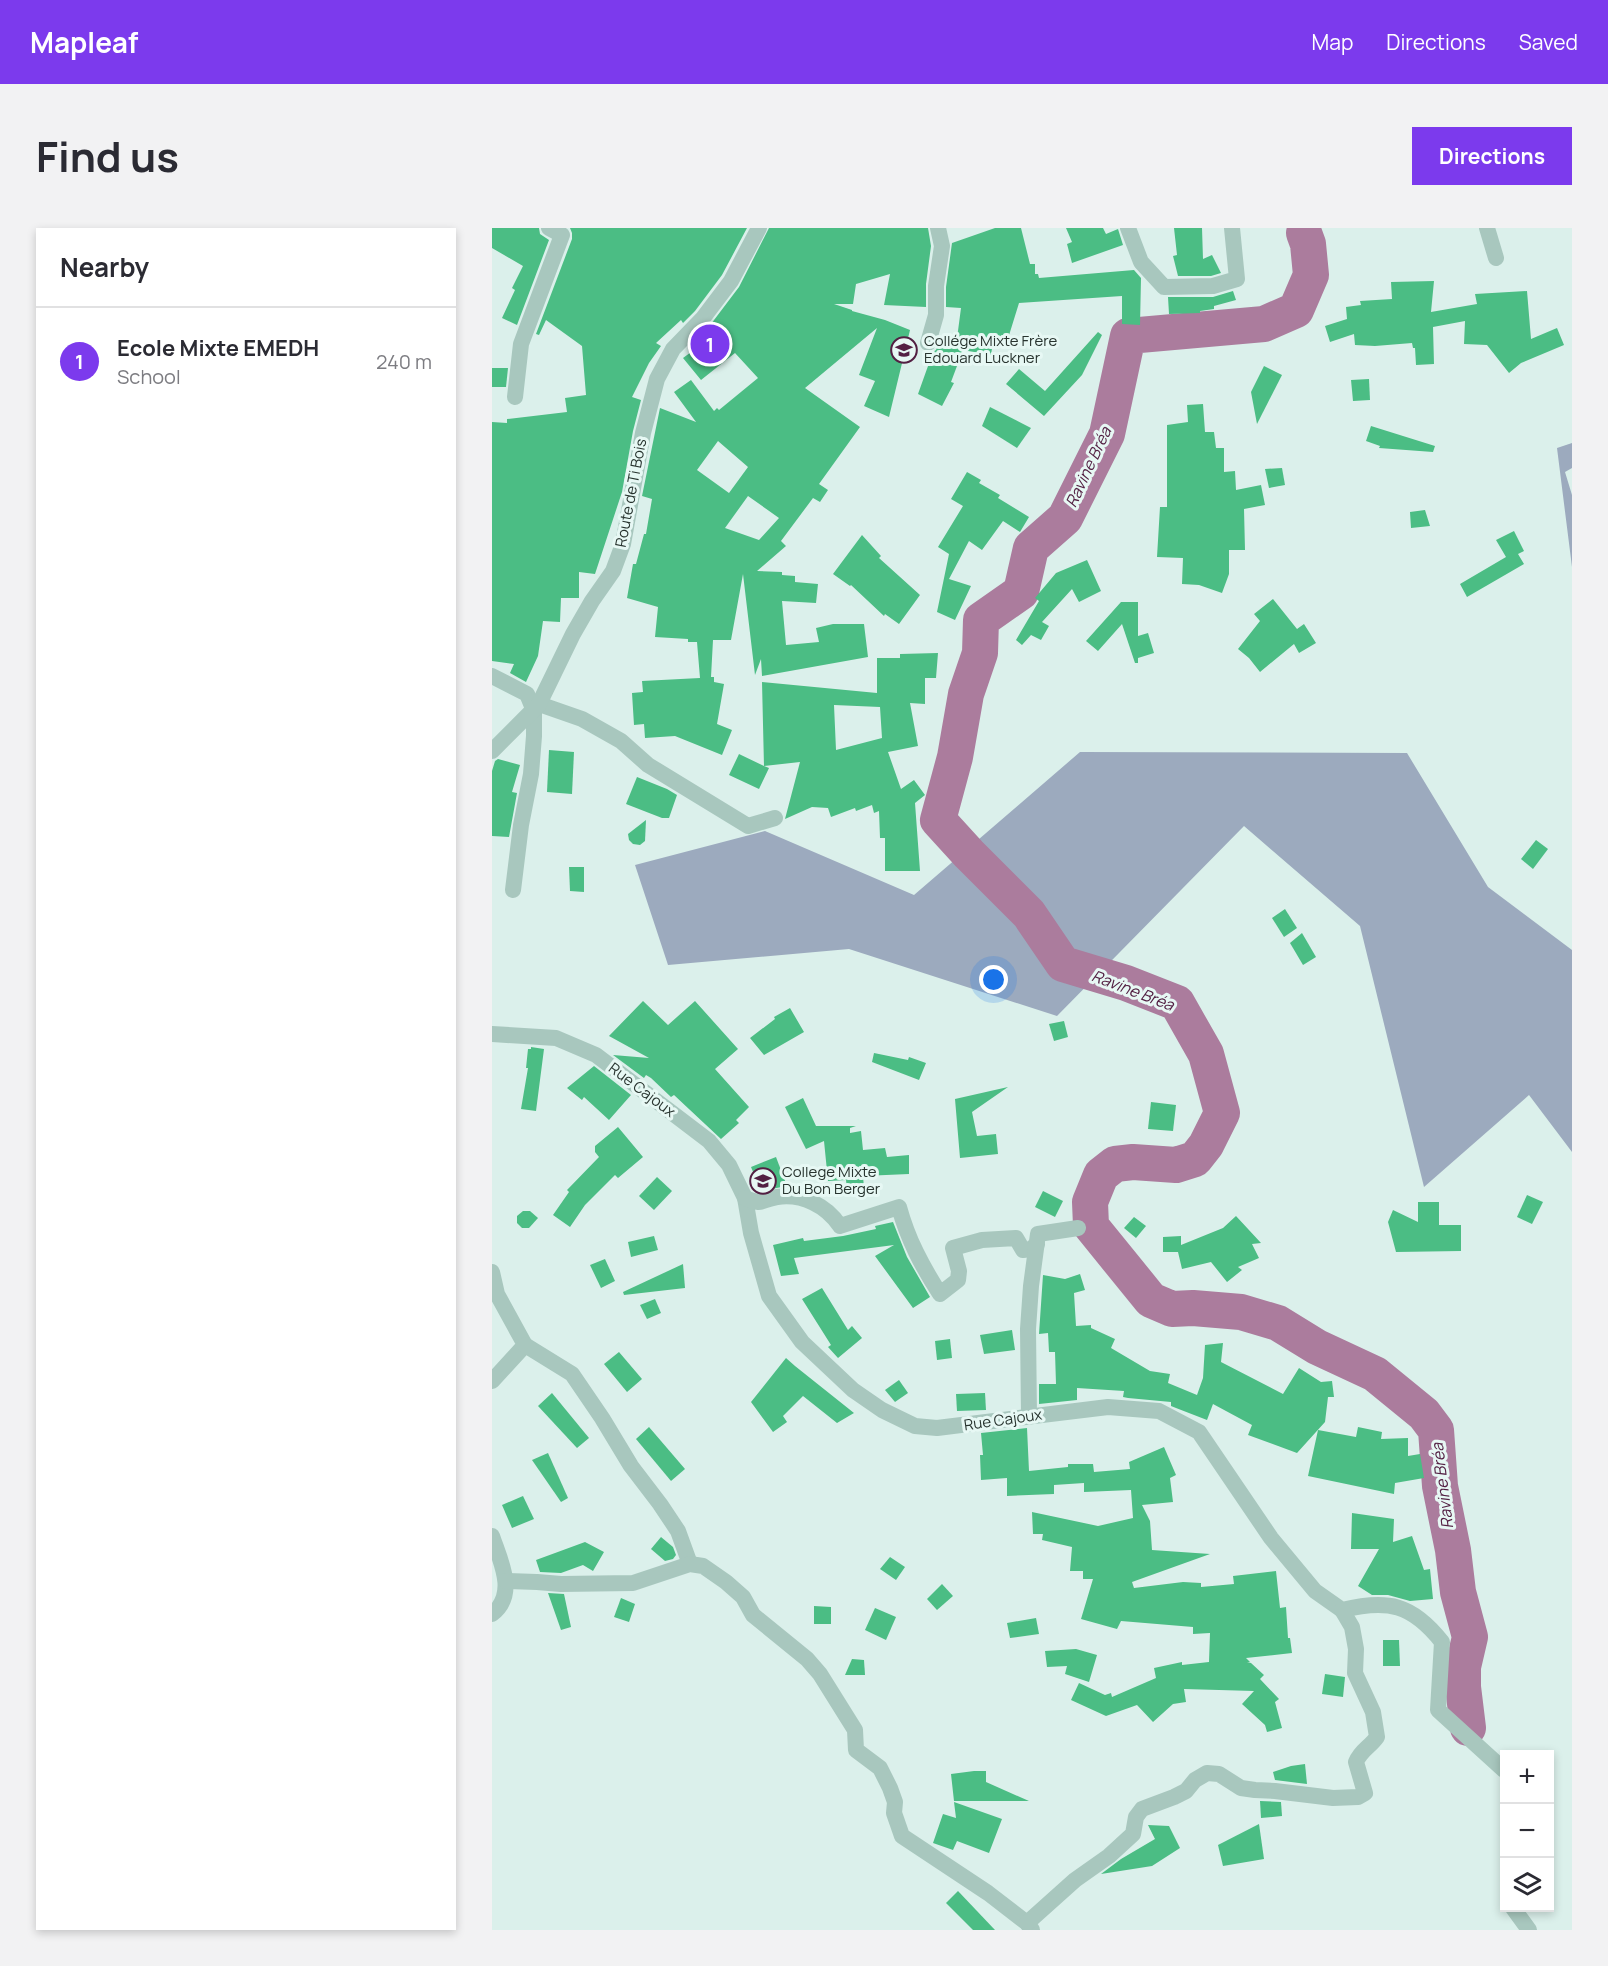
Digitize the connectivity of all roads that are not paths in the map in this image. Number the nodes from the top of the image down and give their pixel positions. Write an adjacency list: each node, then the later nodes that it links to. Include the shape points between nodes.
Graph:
1 (549, 228): 9 (street, via 562,235 521,344)
2 (759, 228): 11 (street, Route de Ti Bois, via 731,281 674,349 657,379 642,433 623,544 613,571 578,626)
3 (938, 228): 8 (street, via 942,246 936,315)
4 (1128, 228): 5 (street, via 1141,262 1164,287 1213,286 1237,279)
5 (1232, 228)
6 (1487, 228): 7 (street)
7 (1497, 258)
8 (928, 344)
9 (515, 397)
10 (492, 676): 11 (street, via 527,694)
11 (536, 707): 12 (street, Route de Ti Bois); 13 (street, via 582,719 748,826); 14 (street, via 531,774)
12 (492, 751)
13 (775, 818)
14 (513, 890)
15 (492, 1034): 16 (street, Rue Cajoux, via 556,1038 596,1055 709,1141 729,1165)
16 (745, 1198): 18 (street, via 759,1204 778,1197 801,1199 827,1209 840,1226 899,1207 906,1233 940,1294 958,1280 953,1248 982,1240 1016,1238 1023,1250 1031,1250); 22 (street, Rue Cajoux, via 769,1296 802,1342 853,1390 915,1426 937,1428)
17 (1078, 1227): 18 (street, via 1038,1234)
18 (1037, 1244): 22 (street, via 1028,1329)
19 (492, 1272): 20 (street, via 497,1294)
20 (525, 1345): 21 (street); 24 (street, via 572,1374 678,1531)
21 (492, 1381)
22 (1029, 1416): 26 (street, Rue Cajoux, via 1108,1407 1159,1411 1199,1432 1271,1538 1314,1591)
23 (492, 1536): 25 (street)
24 (690, 1564): 25 (street, via 633,1583); 30 (street, via 703,1566 726,1582 743,1597 753,1615 820,1674 855,1730 856,1750 880,1768 895,1802 894,1813 902,1836 988,1893)
25 (507, 1581): 27 (street, via 504,1597)
26 (1342, 1610): 28 (street, via 1368,1604 1405,1609 1428,1624 1442,1642 1438,1710); 30 (street, via 1352,1627 1355,1673 1376,1724 1377,1737 1361,1751 1356,1762 1365,1793 1333,1798 1255,1790 1241,1788 1219,1774 1207,1773 1180,1794 1142,1809 1136,1816 1133,1834 1075,1880)
27 (492, 1614)
28 (1500, 1766)
29 (1516, 1912): 31 (street)
30 (1030, 1927)
31 (1529, 1930)

